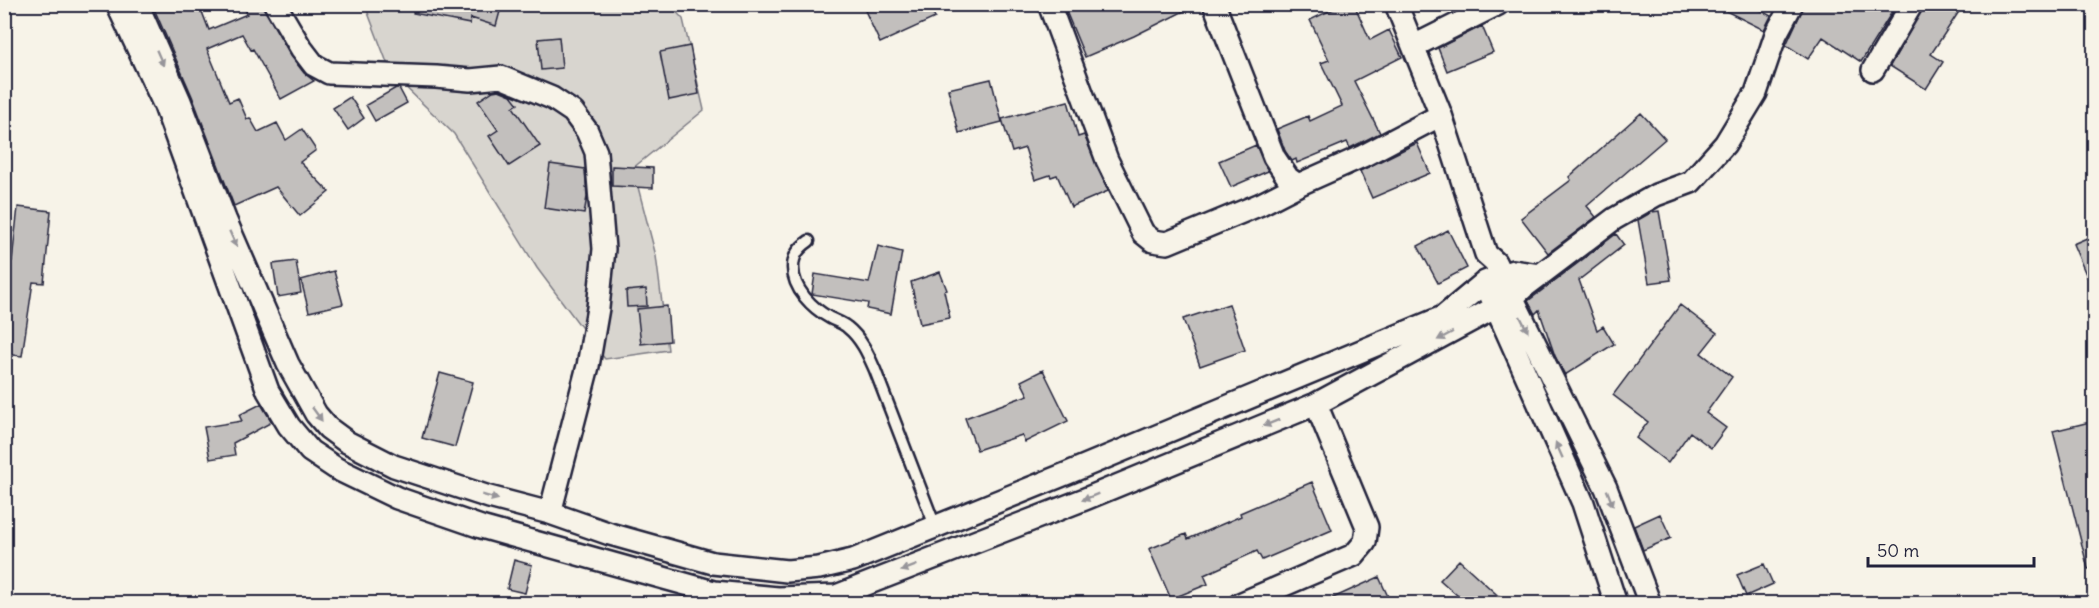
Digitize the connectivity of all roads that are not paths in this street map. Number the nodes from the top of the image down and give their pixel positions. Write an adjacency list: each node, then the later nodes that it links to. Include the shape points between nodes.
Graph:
1 (117, 4): 22 (street, via 165,106 268,391 289,426 310,451 337,469 397,498)
2 (137, 4): 19 (street, one-way to 19, via 288,364 316,414 347,442 394,466)
3 (275, 4): 20 (street, via 314,65 328,73 470,80 501,77 552,98 573,112 587,131 596,152 604,249 588,366)
4 (1049, 4): 13 (street, via 1107,160 1143,233 1153,241 1167,243)
5 (1214, 4): 13 (street, via 1274,157 1288,178)
6 (1396, 4): 10 (street)
7 (1498, 4): 10 (street)
8 (1792, 4): 15 (street, via 1776,34 1756,93 1725,144 1691,182 1656,195 1614,219)
9 (1912, 4): 11 (street)
10 (1414, 46): 12 (street)
11 (1873, 70)
12 (1441, 115): 13 (street); 16 (street, via 1486,254 1495,262)
13 (1298, 185)
14 (809, 241): 21 (lane, via 793,259 793,279 811,303 847,326 863,345)
15 (1539, 275): 16 (street, via 1513,271); 17 (street)
16 (1493, 279): 17 (street); 21 (street, via 1443,317)
17 (1504, 303): 18 (street, one-way to 18); 26 (street, one-way to 17, via 1583,503); 27 (street, one-way to 27, via 1606,488)
18 (1316, 404): 24 (street, one-way to 24); 25 (street, via 1367,527 1365,542 1354,555)
19 (521, 506): 20 (street); 22 (street)
20 (550, 513): 23 (street, via 713,563 787,571)
21 (935, 526): 23 (street, via 853,560)
22 (518, 536): 24 (street, via 714,592)
23 (819, 568): 24 (street)
24 (838, 600)
25 (1240, 603)
26 (1616, 603)
27 (1650, 603)

